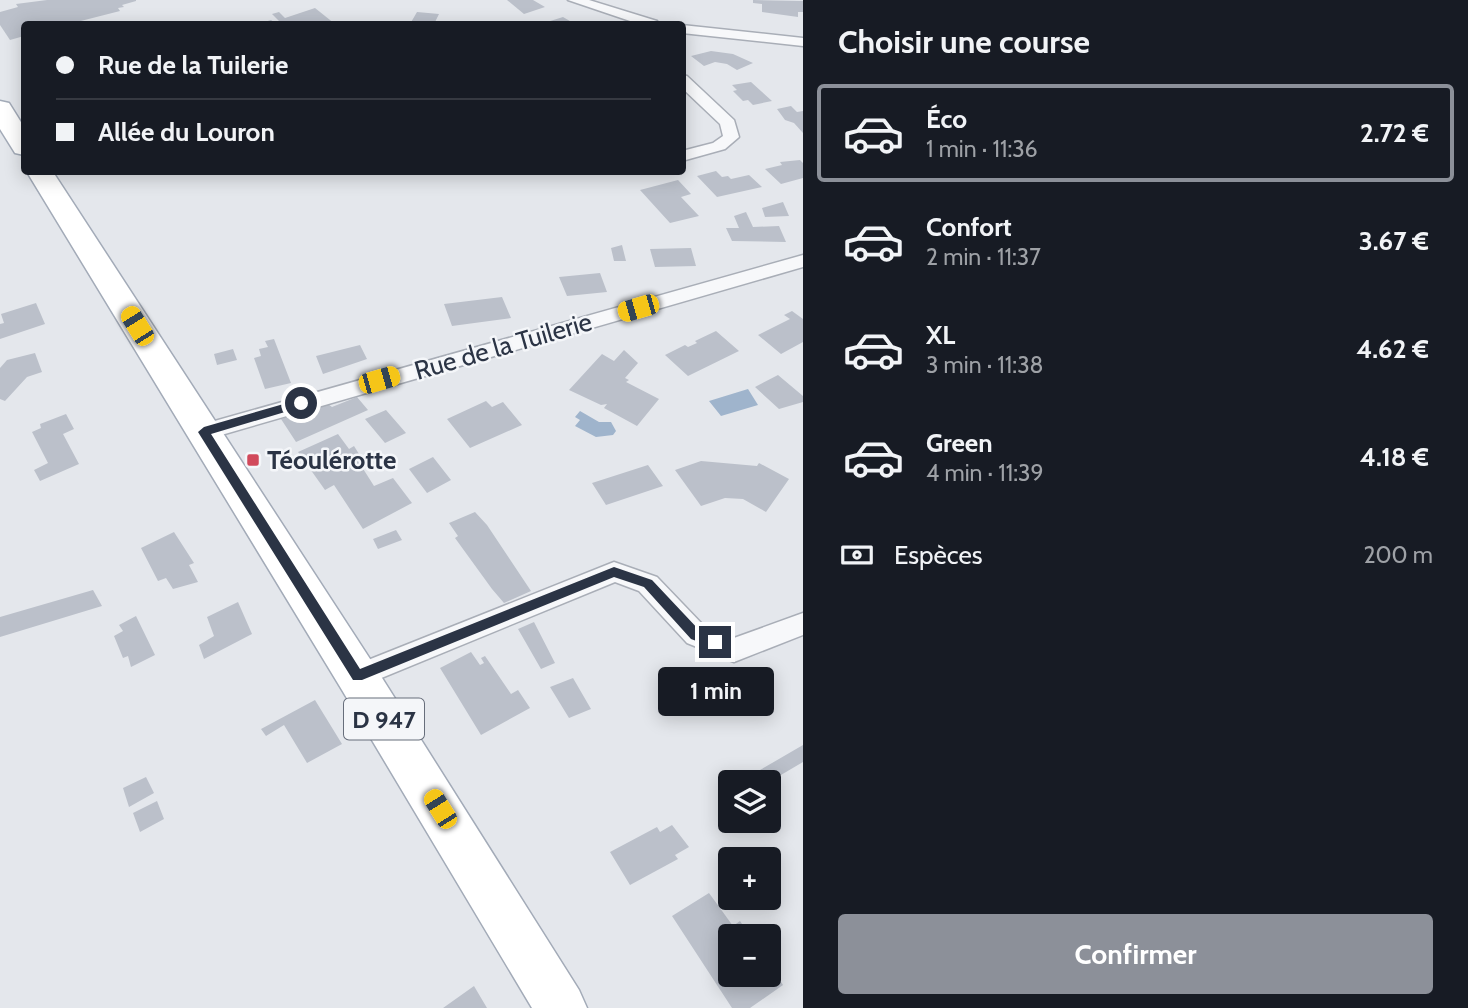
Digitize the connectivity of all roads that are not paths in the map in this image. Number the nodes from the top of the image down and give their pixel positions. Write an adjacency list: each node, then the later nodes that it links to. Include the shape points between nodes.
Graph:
1 (575, 0): 2 (street)
2 (642, 21)
3 (686, 29): 4 (street)
4 (803, 42)
5 (686, 83): 6 (street)
6 (705, 102): 7 (street); 10 (street, via 728,124 731,137 719,146)
7 (686, 107)
8 (0, 108): 9 (main road)
9 (21, 142)
10 (686, 155)
11 (42, 175): 13 (main road, D 947)
12 (803, 261): 13 (street, Rue de la Tuilerie)
13 (204, 432): 15 (main road, D 947)
14 (803, 624): 15 (street, via 734,650 696,635 648,584 614,572)
15 (357, 676): 16 (main road, D 947)
16 (561, 1008)

